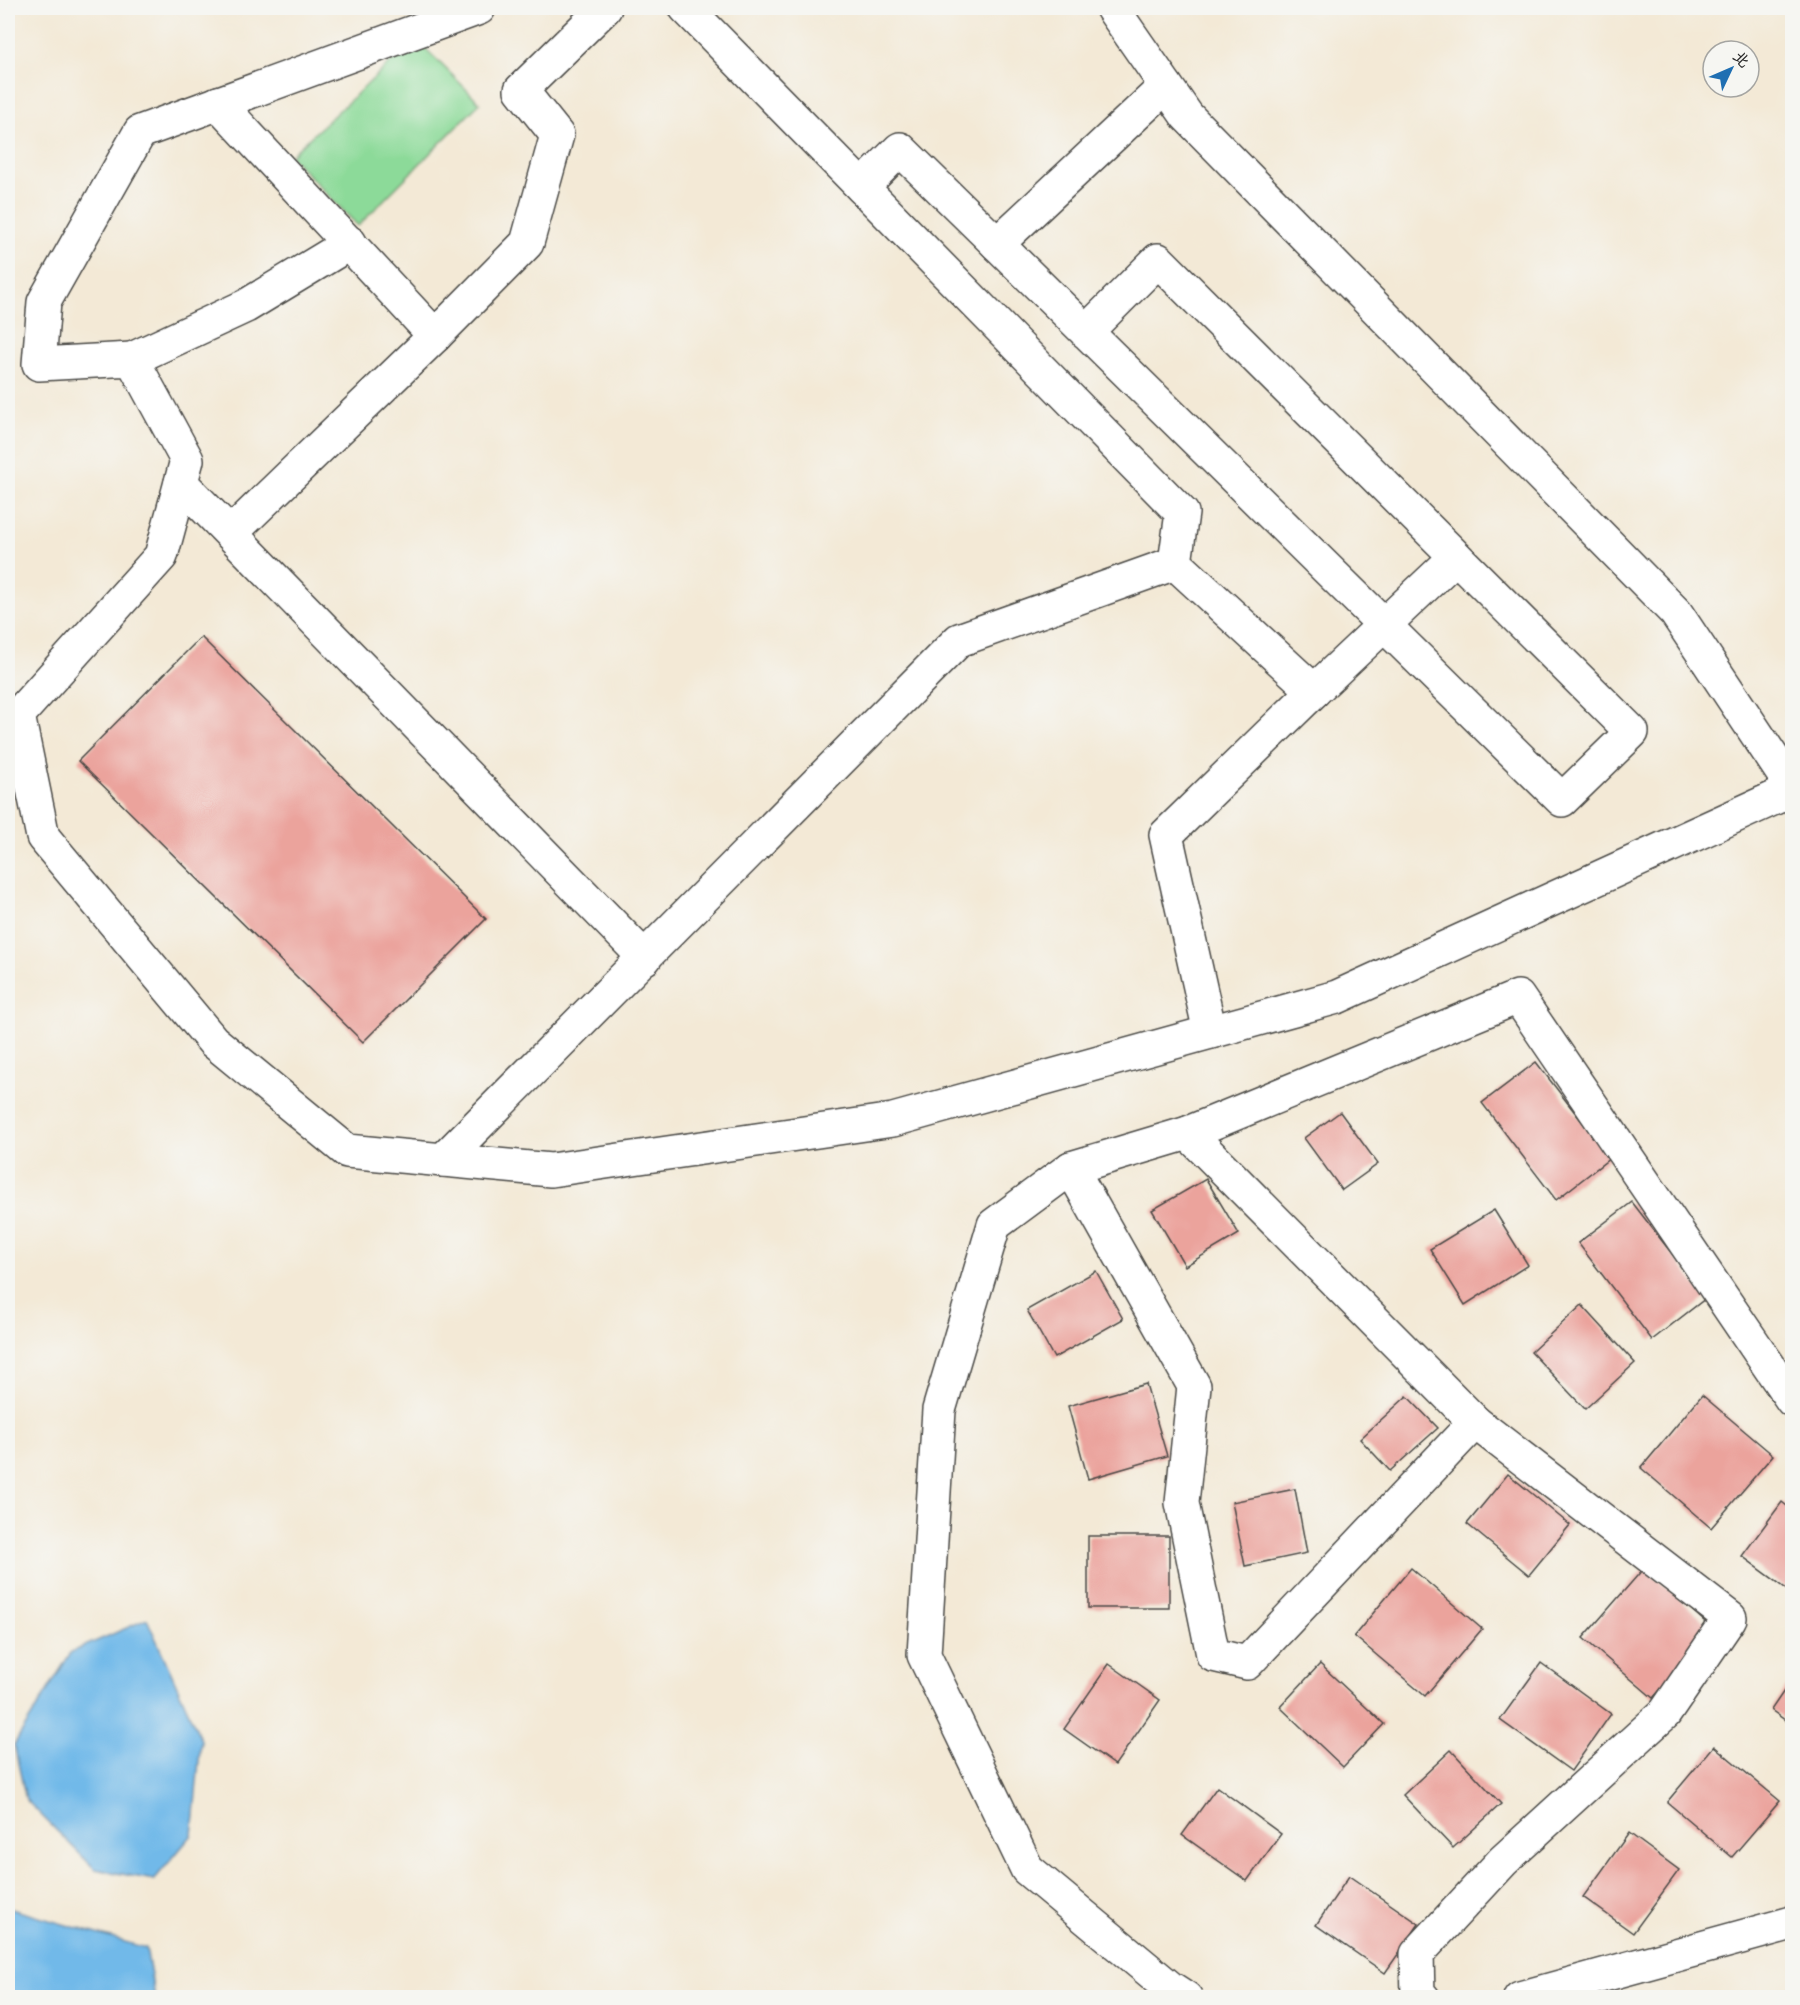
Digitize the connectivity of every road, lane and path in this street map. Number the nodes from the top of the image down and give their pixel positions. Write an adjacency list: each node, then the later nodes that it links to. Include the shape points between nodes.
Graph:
1 (479, 8): 6 (street)
2 (605, 8): 11 (street, via 521,90 557,135 527,243)
3 (686, 8): 7 (street)
4 (1112, 8): 5 (street)
5 (1166, 86): 9 (street); 19 (street, via 1187,116 1676,613)
6 (218, 103): 8 (street); 12 (street, via 140,132 44,302 39,364)
7 (862, 187): 9 (street, via 900,149); 16 (street, via 1182,513)
8 (350, 243): 11 (street); 12 (street, via 246,306)
9 (997, 244): 10 (street)
10 (1086, 332): 15 (street, via 1158,260); 17 (street)
11 (435, 336): 14 (street)
12 (132, 359): 13 (street, via 187,460)
13 (181, 483): 14 (street); 23 (street, via 161,556 18,715 43,837 213,1041 338,1144 347,1151)
14 (231, 533): 20 (street)
15 (1456, 557): 17 (street); 17 (street, via 1632,732 1562,800)
16 (1174, 563): 18 (street); 20 (street, via 959,640)
17 (1385, 626): 18 (street)
18 (1314, 692): 21 (street, via 1166,835)
19 (1792, 789): 21 (street, via 1337,997)
20 (645, 958): 23 (street)
21 (1210, 1032): 23 (street, via 893,1120 551,1170)
22 (1188, 1133): 24 (street); 25 (street, via 1518,997); 26 (street)
23 (443, 1160)
24 (1071, 1168): 26 (street, via 1194,1386 1182,1503 1213,1655 1247,1663); 29 (street, via 994,1225 939,1410 924,1655 1027,1869)
25 (1792, 1400)
26 (1475, 1422): 28 (street, via 1730,1618 1665,1713 1503,1861 1417,1954)
27 (1792, 1923): 30 (street)
28 (1419, 1997)
29 (1186, 1998)
30 (1520, 1998)

